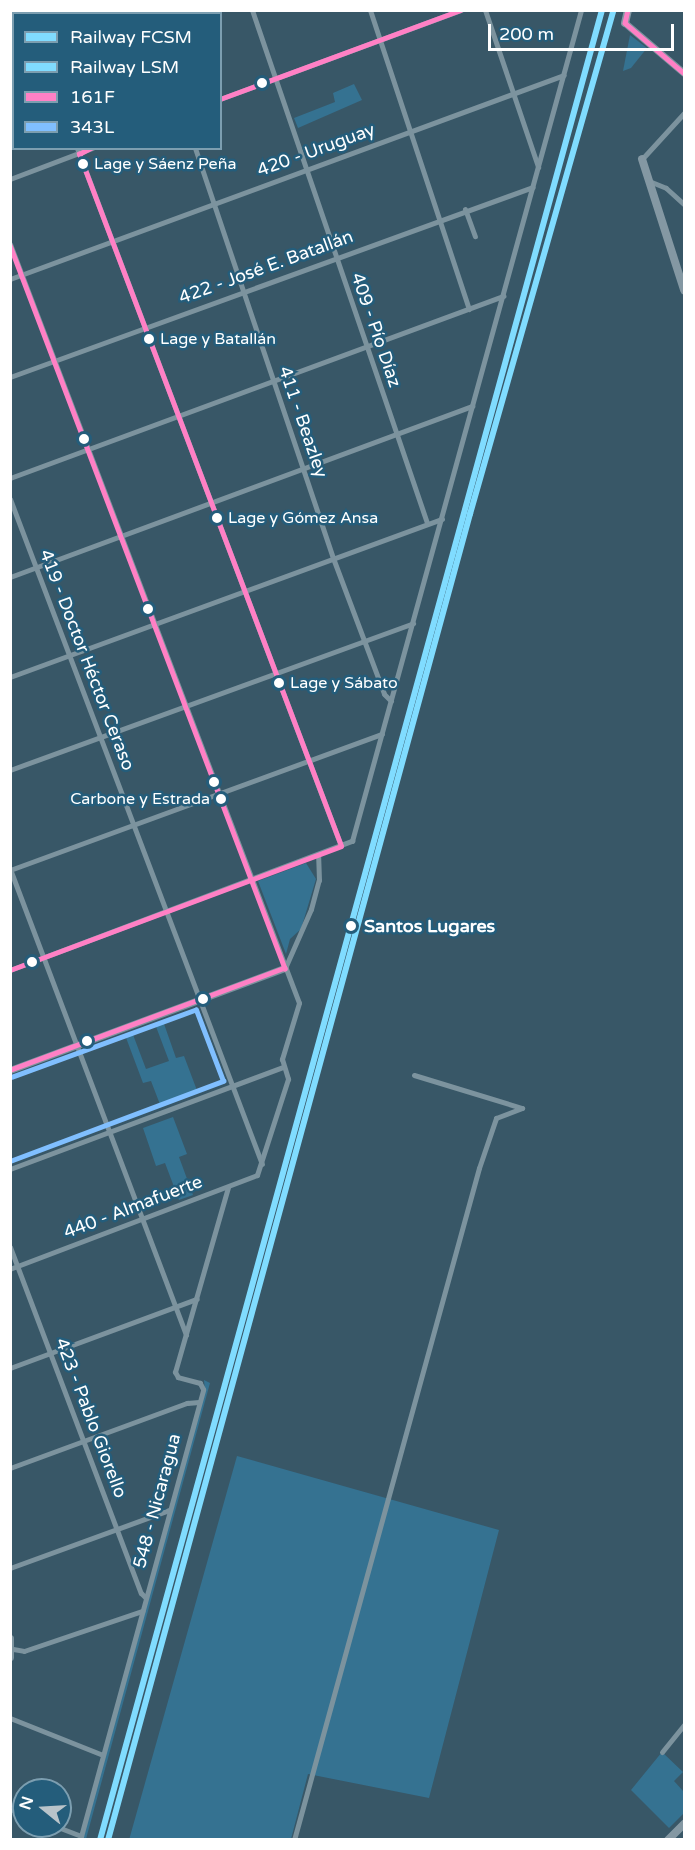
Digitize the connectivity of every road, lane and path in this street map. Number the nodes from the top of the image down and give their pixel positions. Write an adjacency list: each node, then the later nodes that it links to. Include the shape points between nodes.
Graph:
1 (252, 10): 11 (street, 409 - Pío Díaz)
2 (370, 10): 8 (street)
3 (461, 10): 8 (street)
4 (484, 10): 12 (street)
5 (581, 10): 10 (street)
6 (628, 10): 7 (main road)
7 (625, 23): 9 (street)
8 (380, 40): 11 (street); 15 (street)
9 (684, 73)
10 (564, 75): 12 (street, 420 - Uruguay); 19 (street)
11 (274, 78): 13 (street); 20 (street, 409 - Pío Díaz)
12 (512, 92): 15 (street, 420 - Uruguay); 19 (street)
13 (222, 98)
14 (684, 113): 18 (street)
15 (411, 130): 20 (street, 420 - Uruguay); 27 (street)
16 (196, 150): 24 (street, 411 - Beazley)
17 (78, 151): 21 (street); 29 (street)
18 (642, 159): 22 (main road)
19 (538, 168): 23 (street)
20 (306, 169): 24 (street, 420 - Uruguay); 31 (street, 409 - Pío Díaz)
21 (10, 179)
22 (649, 181): 25 (street, via 666,188); 34 (main road)
23 (533, 187): 26 (street, 422 - José E. Batallán); 36 (street)
24 (213, 203): 29 (street, 420 - Uruguay); 35 (street, 411 - Beazley)
25 (684, 204)
26 (465, 209): 27 (street, 422 - José E. Batallán); 28 (street)
27 (439, 219): 31 (street, 422 - José E. Batallán); 37 (street)
28 (475, 236)
29 (112, 241): 32 (street, 420 - Uruguay); 38 (street)
30 (10, 244): 32 (street)
31 (336, 257): 35 (street, 422 - José E. Batallán); 39 (street, 409 - Pío Díaz)
32 (22, 274): 33 (street, 420 - Uruguay); 40 (street)
33 (10, 279)
34 (684, 290)
35 (243, 291): 38 (street, 422 - José E. Batallán); 42 (street, 411 - Beazley)
36 (503, 296): 37 (street); 43 (street)
37 (469, 309): 39 (street)
38 (145, 327): 40 (street, 422 - José E. Batallán); 44 (street)
39 (365, 347): 42 (street); 45 (street, 409 - Pío Díaz)
40 (55, 361): 41 (street, 422 - José E. Batallán); 46 (street)
41 (10, 377)
42 (273, 380): 44 (street); 47 (street, 411 - Beazley)
43 (472, 406): 45 (street); 51 (street)
44 (178, 416): 46 (street); 50 (street)
45 (396, 433): 47 (street); 52 (street, 409 - Pío Díaz)
46 (88, 448): 48 (street); 53 (street)
47 (302, 467): 50 (street); 54 (street, 411 - Beazley)
48 (10, 478)
49 (10, 499): 55 (street, 419 - Doctor Héctor Ceraso)
50 (210, 502): 53 (street); 57 (street)
51 (442, 519): 52 (street); 58 (street)
52 (427, 523): 54 (street)
53 (122, 537): 55 (street); 59 (street)
54 (333, 558): 57 (street); 60 (street, 411 - Beazley)
55 (36, 568): 56 (street); 61 (street, 419 - Doctor Héctor Ceraso)
56 (10, 577)
57 (244, 591): 59 (street); 62 (street)
58 (413, 623): 60 (street); 64 (street)
59 (155, 624): 61 (street); 65 (street)
60 (364, 640): 62 (street); 64 (street, 411 - Beazley, via 384,694)
61 (70, 655): 63 (street); 67 (street, 419 - Doctor Héctor Ceraso)
62 (275, 672): 65 (street); 68 (street)
63 (10, 676)
64 (391, 700): 66 (street)
65 (186, 706): 67 (street); 70 (street)
66 (382, 734): 68 (street); 72 (street, via 350,843)
67 (101, 737): 69 (street); 71 (street, 419 - Doctor Héctor Ceraso)
68 (308, 759): 70 (street); 72 (street)
69 (10, 770)
70 (218, 793): 71 (street); 75 (street)
71 (134, 824): 74 (street); 76 (street, 419 - Doctor Héctor Ceraso)
72 (340, 846): 73 (street)
73 (318, 855): 75 (street); 78 (street, via 319,880 311,909)
74 (11, 870): 77 (street)
75 (252, 881): 76 (street); 78 (street)
76 (168, 913): 77 (street); 80 (street, 419 - Doctor Héctor Ceraso)
77 (44, 957): 79 (street); 81 (street)
78 (285, 968): 80 (street); 82 (street, via 299,1003)
79 (10, 970)
80 (200, 1000): 81 (street); 85 (street, 419 - Doctor Héctor Ceraso)
81 (78, 1045): 83 (street); 86 (street)
82 (283, 1067): 85 (street); 87 (street, via 288,1079)
83 (10, 1070)
84 (414, 1075): 116 (street, via 522,1108 496,1118 479,1168)
85 (232, 1085): 86 (street); 87 (street, 419 - Doctor Héctor Ceraso)
86 (112, 1131): 88 (street); 90 (street)
87 (262, 1168): 89 (street, 440 - Almafuerte, via 257,1175)
88 (10, 1169)
89 (228, 1187): 90 (street, 440 - Almafuerte); 94 (street)
90 (144, 1219): 92 (street, 440 - Almafuerte); 95 (street)
91 (10, 1247): 92 (street, 423 - Pablo Giorello)
92 (18, 1266): 93 (street, 440 - Almafuerte); 97 (street, 423 - Pablo Giorello)
93 (10, 1269)
94 (197, 1299): 95 (street); 96 (street)
95 (176, 1307): 96 (street); 97 (street)
96 (186, 1335): 99 (street, via 176,1375 200,1383)
97 (51, 1353): 98 (street); 100 (street, 423 - Pablo Giorello)
98 (10, 1368)
99 (199, 1402): 100 (street, via 187,1402); 102 (street, 548 - Nicaragua)
100 (83, 1441): 101 (street); 103 (street, 423 - Pablo Giorello)
101 (10, 1468)
102 (170, 1510): 103 (street); 105 (street, 548 - Nicaragua)
103 (118, 1529): 104 (street); 105 (street, 423 - Pablo Giorello)
104 (10, 1568)
105 (146, 1598): 106 (street, 548 - Nicaragua)
106 (142, 1611): 108 (street); 112 (street, 548 - Nicaragua)
107 (10, 1638): 108 (street)
108 (12, 1653)
109 (10, 1718): 112 (street)
110 (684, 1725): 111 (street)
111 (662, 1752)
112 (103, 1755): 114 (street, 548 - Nicaragua)
113 (684, 1824): 115 (main road)
114 (80, 1838)
115 (671, 1838)
116 (294, 1839)

